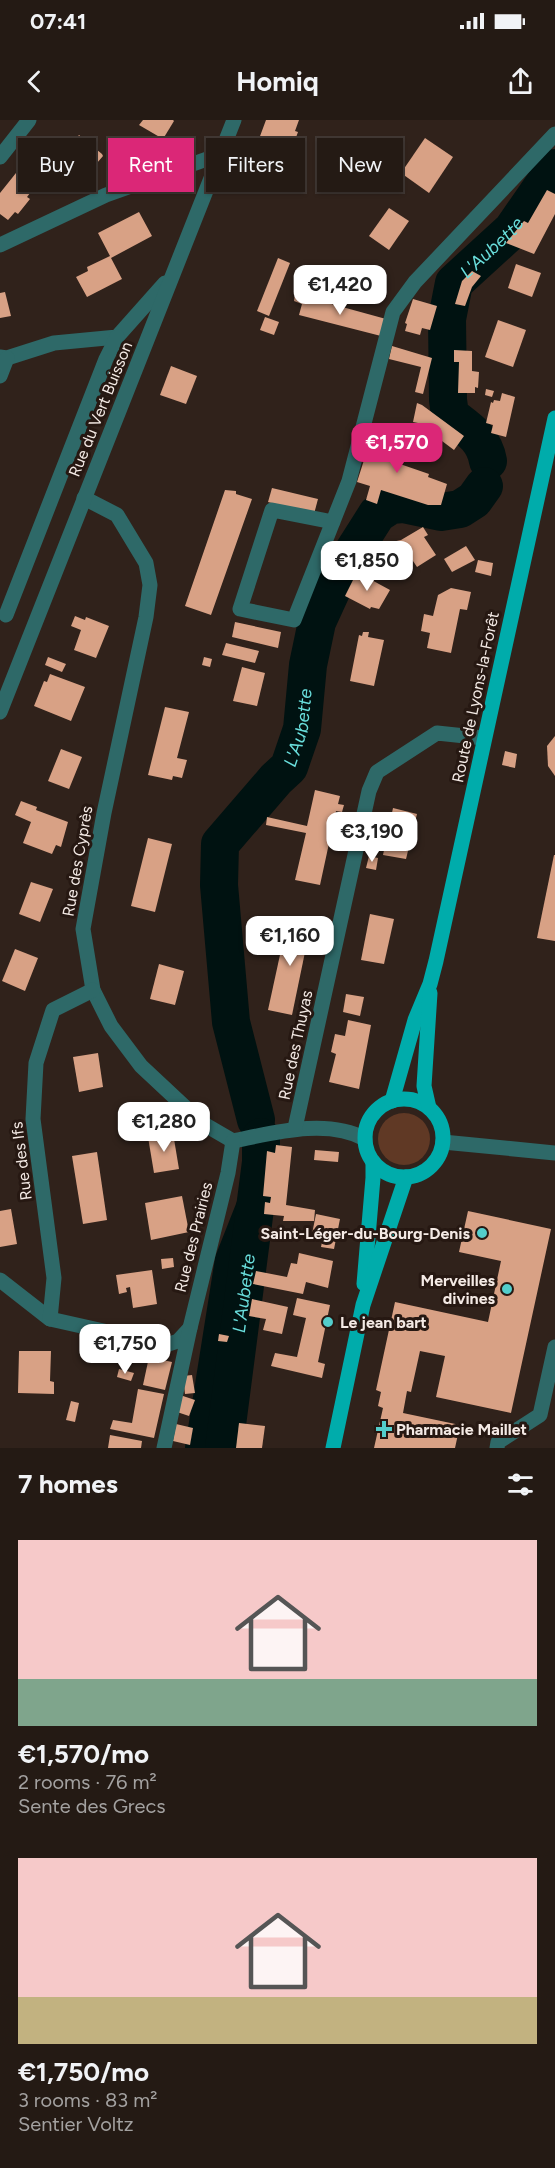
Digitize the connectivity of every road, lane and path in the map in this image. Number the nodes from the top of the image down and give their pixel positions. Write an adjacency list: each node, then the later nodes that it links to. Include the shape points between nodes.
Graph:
1 (29, 120): 5 (street)
2 (234, 120): 4 (street, Rue du Vert Buisson)
3 (555, 134): 15 (street, via 415,282 393,312 349,481)
4 (227, 138)
5 (0, 157)
6 (206, 159): 8 (street, via 106,195)
7 (206, 192): 9 (street, Rue du Vert Buisson)
8 (0, 245)
9 (175, 271): 10 (street); 14 (street, Rue du Vert Buisson)
10 (117, 337): 11 (street, via 54,343); 16 (street)
11 (3, 358): 12 (street)
12 (0, 376)
13 (555, 418): 18 (main road, Route de Lyons-la-Forêt)
14 (84, 498): 17 (street, Rue du Vert Buisson); 20 (street, Rue des Cyprès, via 117,514 146,563 150,585 83,929)
15 (333, 522): 15 (street, via 294,620 240,609 272,510)
16 (6, 615)
17 (0, 712)
18 (484, 738): 19 (main road, Route de Lyons-la-Forêt); 23 (street, Rue des Thuyas, via 437,733 377,772 369,790)
19 (430, 984): 21 (main road, Route de Lyons-la-Forêt, via 415,1020); 22 (main road, Route de Lyons-la-Forêt, via 424,1086)
20 (93, 990): 25 (street, Rue des Cyprès, via 111,1026 141,1066 202,1123); 32 (street, Rue des Ifs, via 53,1010 36,1063 33,1119 54,1278)
21 (392, 1101): 22 (main road, via 411,1100); 24 (main road, via 372,1116)
22 (429, 1108): 26 (main road, via 441,1126)
23 (295, 1128): 24 (street, via 351,1131); 25 (street)
24 (365, 1139): 28 (main road)
25 (232, 1141): 33 (street, Rue des Prairies, via 228,1173)
26 (443, 1142): 27 (street); 29 (main road, via 432,1166)
27 (555, 1153)
28 (373, 1162): 29 (main road, via 384,1172); 31 (main road)
29 (406, 1177): 31 (main road)
30 (0, 1280): 32 (street)
31 (363, 1305): 36 (main road)
32 (50, 1319): 33 (street, via 166,1345 178,1341)
33 (190, 1328): 35 (street, Rue des Prairies)
34 (555, 1347): 37 (street, via 540,1415 498,1442)
35 (164, 1448)
36 (333, 1448)
37 (496, 1448)

